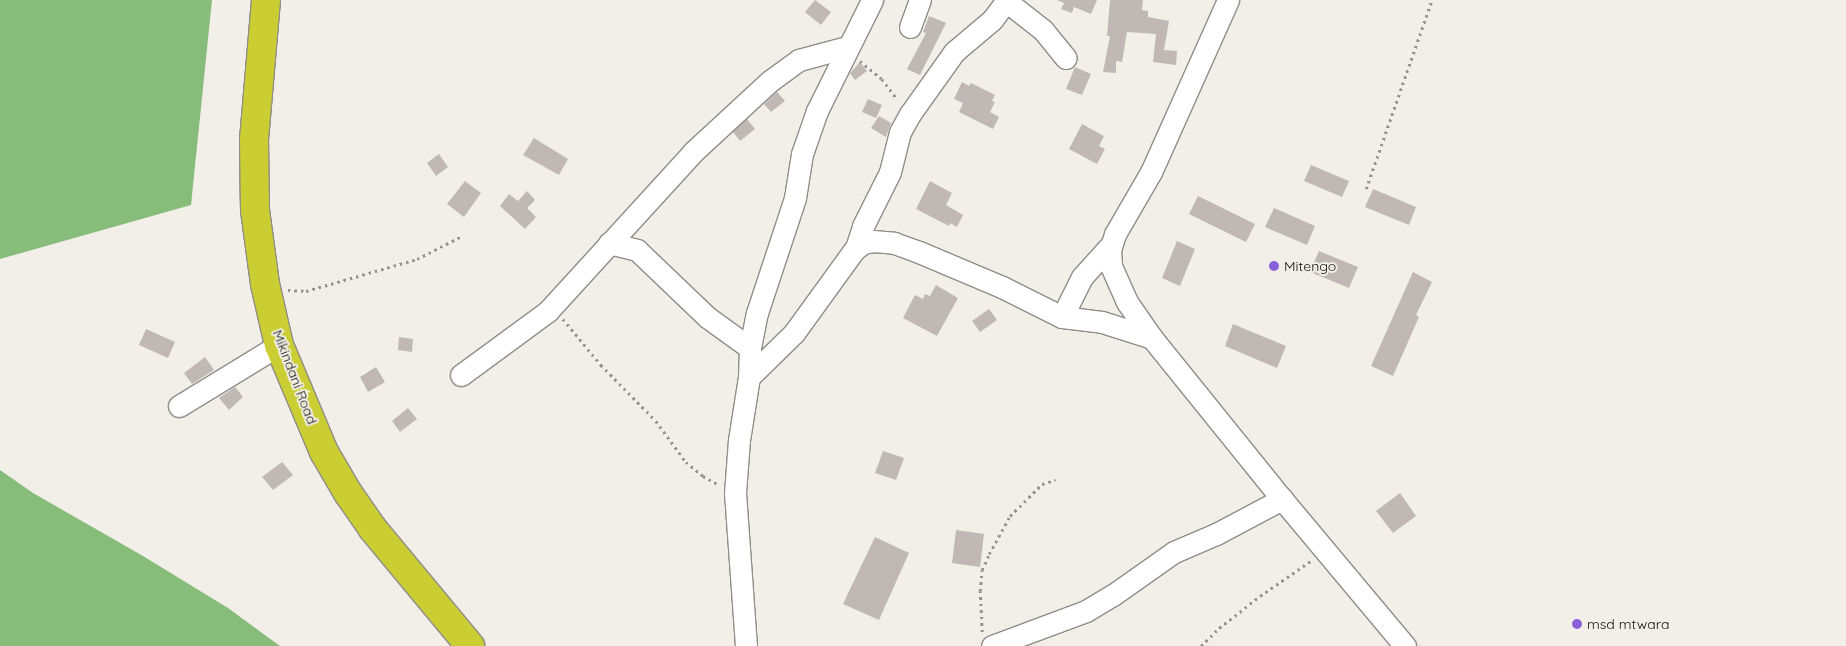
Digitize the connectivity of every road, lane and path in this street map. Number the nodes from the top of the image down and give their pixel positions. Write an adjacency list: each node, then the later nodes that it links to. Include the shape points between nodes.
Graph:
1 (266, 0): 16 (highway, Mikindani Road, via 254,139 255,210)
2 (872, 0): 8 (street)
3 (920, 0): 7 (street)
4 (1228, 0): 14 (street, via 1151,172)
5 (1432, 0): 11 (path)
6 (1006, 1): 9 (street, via 1043,30); 10 (street, via 992,20 954,52)
7 (910, 27)
8 (847, 47): 10 (path, via 882,79); 13 (street, via 799,60 770,81 693,152); 21 (street, via 817,111 802,154 795,198 757,313)
9 (1066, 58)
10 (910, 114): 15 (street, via 900,132 890,172 863,226)
11 (1366, 189)
12 (462, 236): 16 (path, via 417,258 306,291 294,292)
13 (608, 242): 17 (street); 21 (street, via 637,250 707,317)
14 (1111, 245): 18 (street, via 1082,277); 19 (street, via 1111,266 1117,284)
15 (856, 248): 18 (street, via 873,241 894,243 1002,287); 23 (street, via 794,333)
16 (264, 284): 20 (highway, Mikindani Road)
17 (553, 306): 22 (street); 26 (path, via 601,364 656,421 686,462 703,476)
18 (1062, 317): 19 (street, via 1102,322)
19 (1152, 338): 27 (street)
20 (280, 345): 24 (street); 30 (highway, Mikindani Road, via 324,452 348,493 373,529)
21 (750, 348): 23 (street)
22 (461, 375)
23 (749, 377): 26 (street, via 738,440)
24 (179, 406)
25 (1055, 480): 29 (path, via 1042,484 1016,509 982,570 980,591)
26 (735, 493): 31 (street)
27 (1282, 499): 28 (street); 29 (street, via 1174,552 1086,611)
28 (1325, 550): 32 (path, via 1260,596); 33 (street)
29 (988, 642)
30 (470, 646)
31 (746, 646)
32 (1201, 646)
33 (1405, 646)

